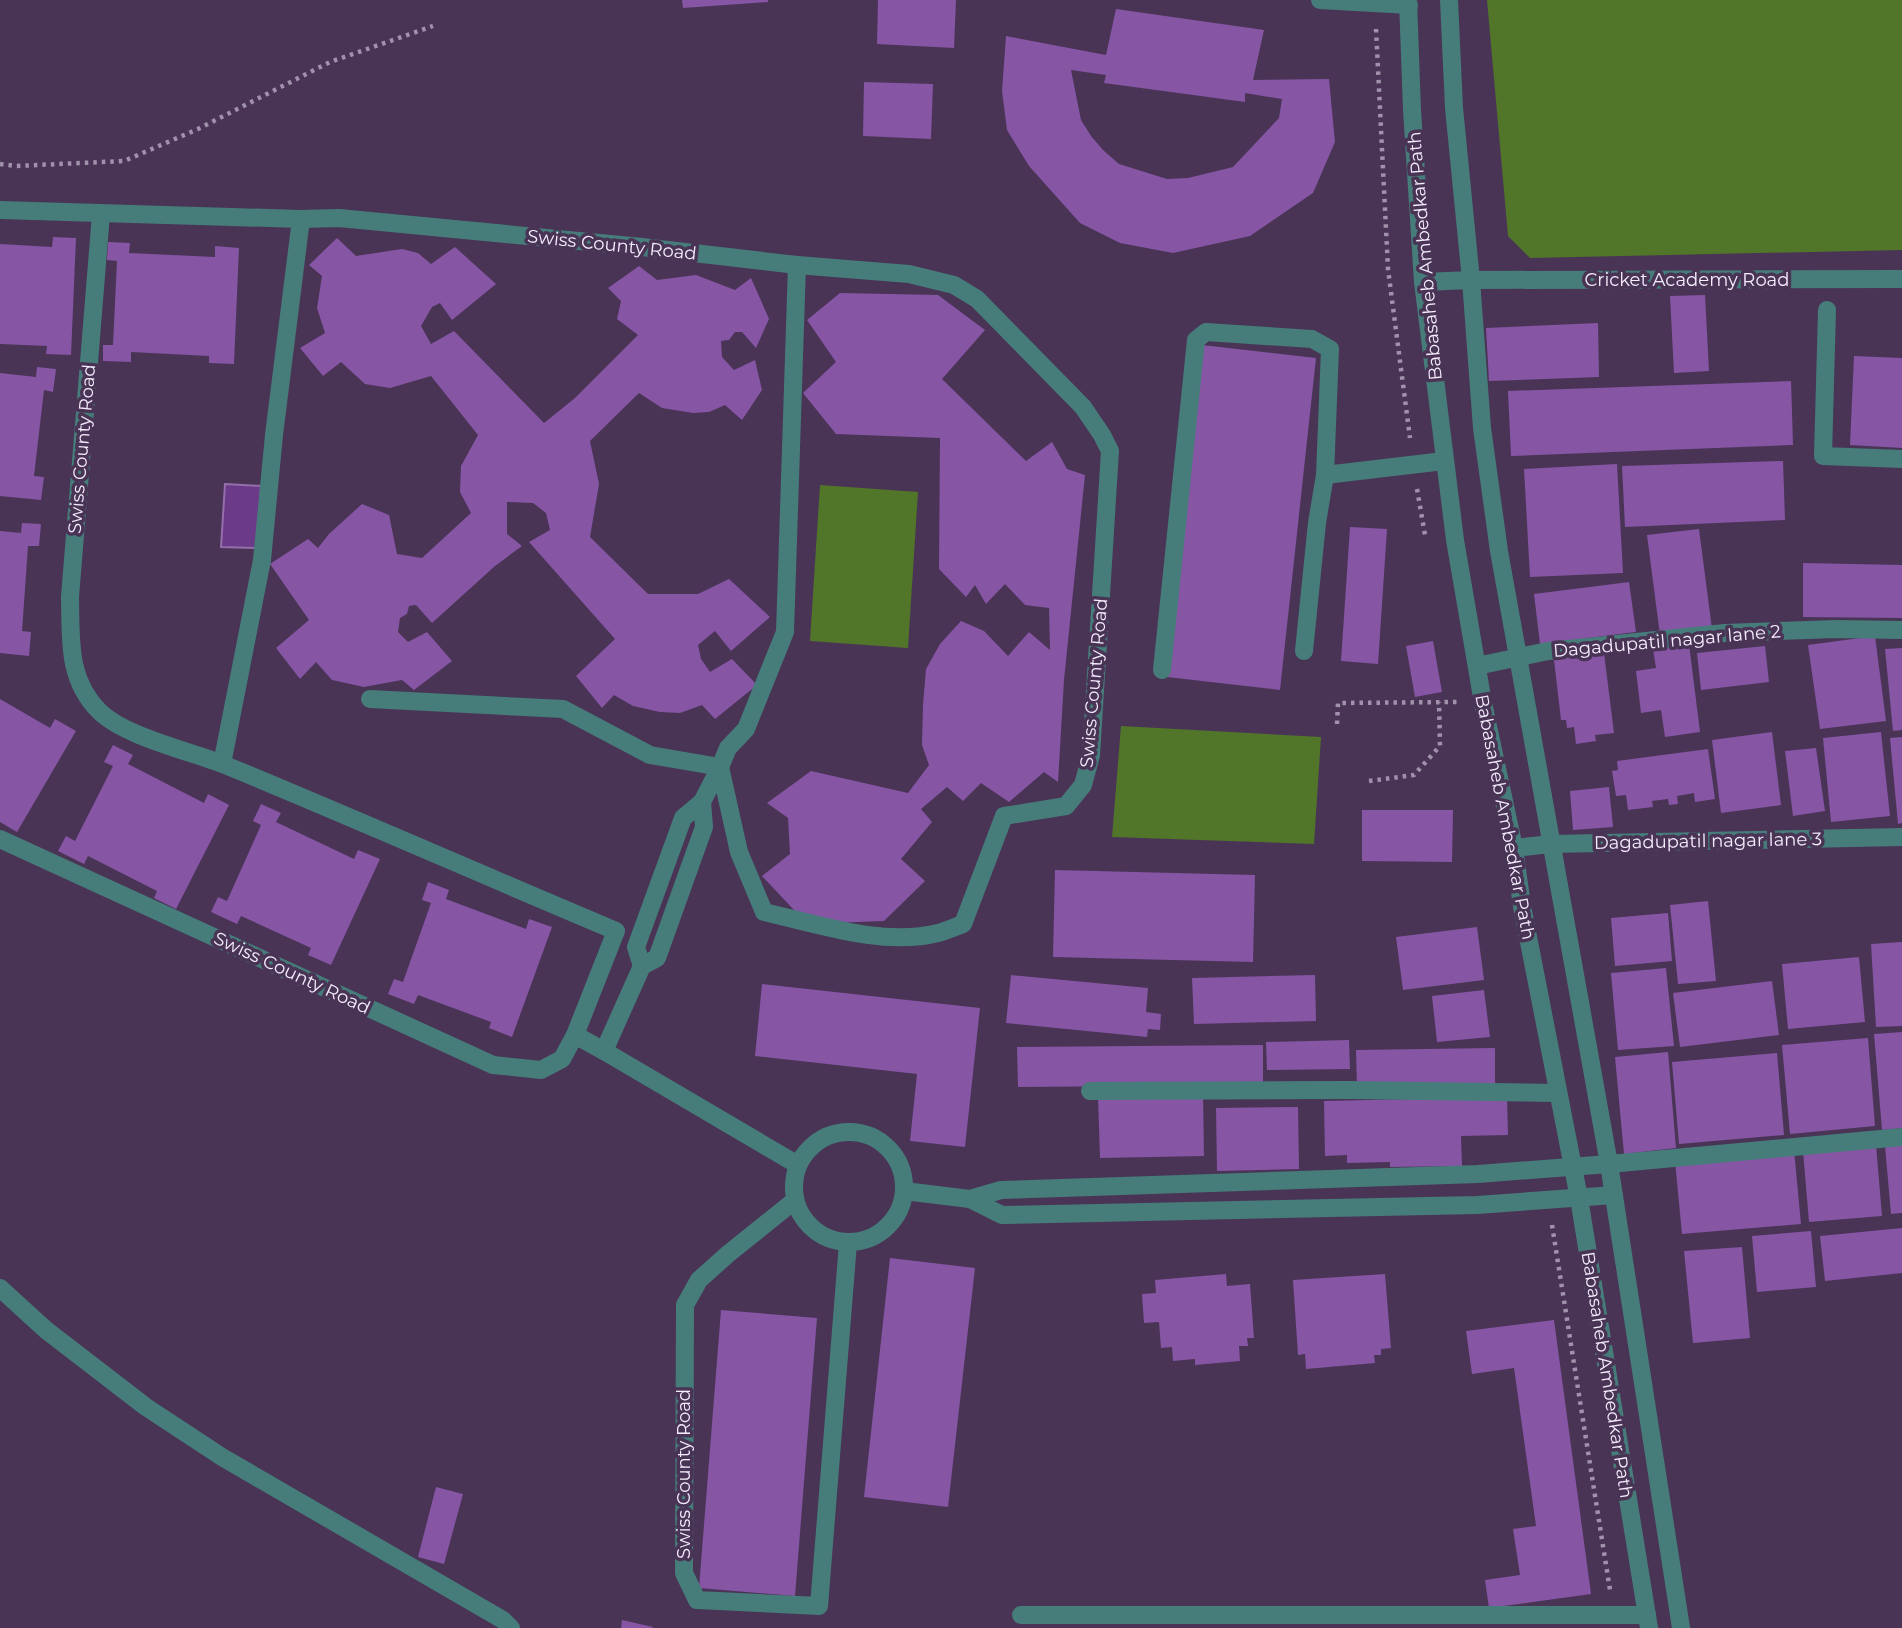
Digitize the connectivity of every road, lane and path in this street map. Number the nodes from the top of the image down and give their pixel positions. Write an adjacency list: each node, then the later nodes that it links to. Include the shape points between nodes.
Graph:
1 (1320, 0): 3 (street)
2 (1449, 0): 11 (street, Babasaheb Ambedkar Path)
3 (1408, 3): 12 (street, Babasaheb Ambedkar Path)
4 (433, 26): 5 (path, via 330,62 124,162)
5 (0, 164)
6 (0, 210): 7 (street, Swiss County Road)
7 (101, 214): 8 (street, Swiss County Road); 26 (street, Swiss County Road, via 70,597 72,656 81,689 100,713 131,732)
8 (301, 219): 9 (street, Swiss County Road, via 339,218); 26 (street, via 262,560)
9 (797, 265): 27 (street, via 785,632 746,729 728,748); 27 (street, Swiss County Road, via 909,274 954,285 977,299 1083,407 1102,435 1110,452 1091,755 1083,785 1066,806 1004,816 963,923 938,933 906,937 875,936 764,912 739,852)
10 (1902, 279): 11 (street, Cricket Academy Road)
11 (1471, 280): 12 (street, Cricket Academy Road); 19 (street, Babasaheb Ambedkar Path, via 1482,428)
12 (1423, 282): 15 (street, Babasaheb Ambedkar Path)
13 (1826, 310): 14 (street, via 1824,456)
14 (1902, 458)
15 (1444, 461): 16 (street); 20 (street, Babasaheb Ambedkar Path)
16 (1325, 475): 18 (street); 21 (street, via 1330,349 1312,339 1206,332 1196,341)
17 (1902, 630): 19 (street, Dagadupatil nagar lane 2, via 1725,633)
18 (1304, 651)
19 (1517, 657): 20 (street, Dagadupatil nagar lane 2); 31 (street, Babasaheb Ambedkar Path)
20 (1477, 666): 24 (street, Babasaheb Ambedkar Path)
21 (1161, 670)
22 (370, 699): 27 (street, via 563,709 650,755)
23 (1439, 702): 24 (path); 25 (path, via 1338,703); 28 (path, via 1440,746 1414,775)
24 (1483, 703): 32 (street, Babasaheb Ambedkar Path)
25 (1337, 724)
26 (222, 764): 33 (street, Swiss County Road, via 616,931)
27 (720, 767): 34 (street, via 702,802 704,827 657,958 642,966)
28 (1368, 781)
29 (1902, 837): 31 (street, Dagadupatil nagar lane 3)
30 (0, 839): 33 (street, Swiss County Road, via 493,1065 541,1070 562,1059)
31 (1551, 844): 32 (street, Dagadupatil nagar lane 3); 38 (street, Babasaheb Ambedkar Path)
32 (1514, 848): 36 (street, Babasaheb Ambedkar Path)
33 (575, 1035): 34 (street)
34 (604, 1051): 39 (street)
35 (1090, 1091): 36 (street)
36 (1558, 1093): 40 (street, Babasaheb Ambedkar Path)
37 (1902, 1137): 38 (street)
38 (1609, 1164): 40 (street); 42 (street, Babasaheb Ambedkar Path)
39 (798, 1165): 41 (street, via 822,1138 860,1132 878,1139 892,1152 901,1169); 45 (street)
40 (1573, 1166): 43 (street, Babasaheb Ambedkar Path); 44 (street, via 1470,1174 1001,1189)
41 (904, 1191): 44 (street); 46 (street, via 893,1221 881,1233)
42 (1614, 1195): 43 (street); 51 (street, Babasaheb Ambedkar Path)
43 (1578, 1198): 44 (street, via 1477,1205 1002,1214); 49 (street, Babasaheb Ambedkar Path)
44 (970, 1199)
45 (794, 1201): 46 (street, via 814,1231); 46 (street, Swiss County Road, via 699,1280 685,1305 684,1573 697,1600 819,1606)
46 (848, 1243)
47 (0, 1288): 50 (street, via 46,1331 146,1407)
48 (1021, 1615): 49 (street)
49 (1648, 1621)
50 (510, 1628)
51 (1681, 1628)

